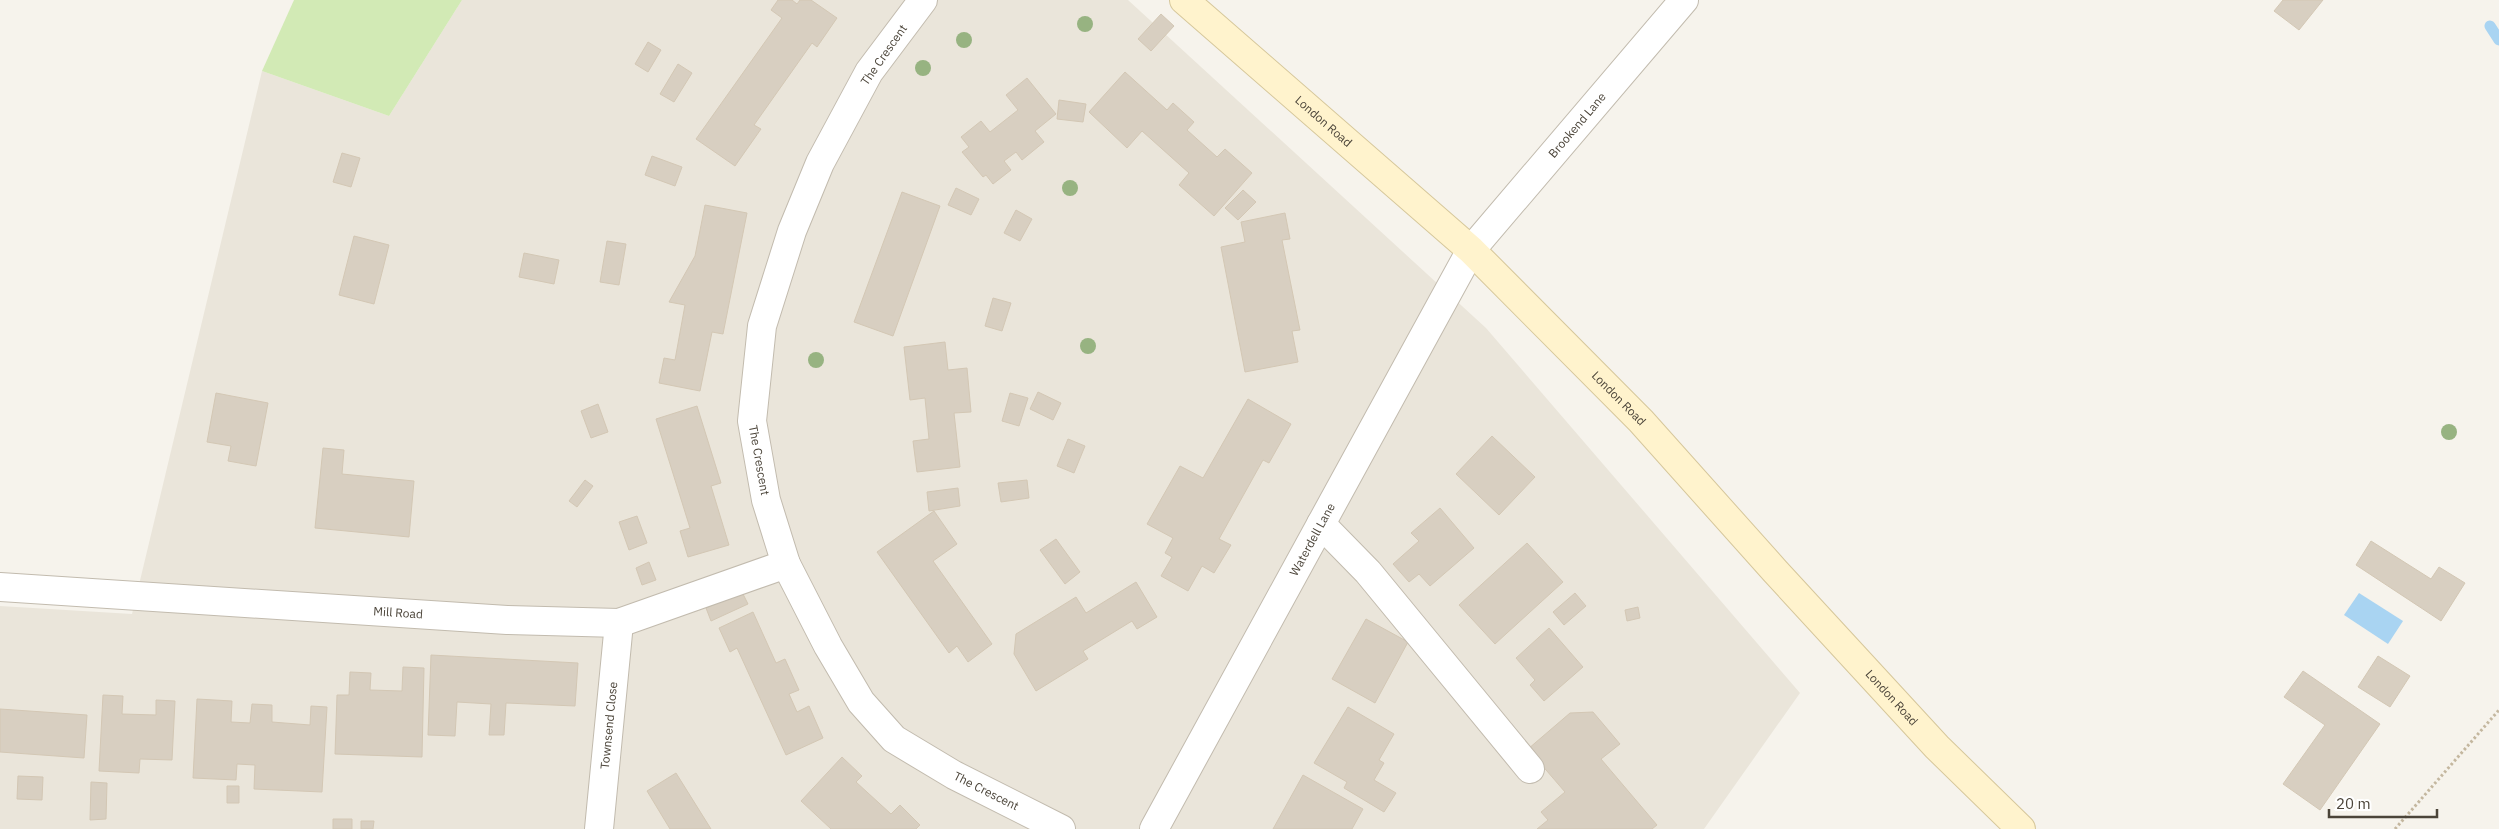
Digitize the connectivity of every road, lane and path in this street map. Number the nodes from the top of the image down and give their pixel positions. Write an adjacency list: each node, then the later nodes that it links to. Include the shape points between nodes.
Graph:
1 (923, 0): 6 (street, The Crescent, via 869,72 820,163 792,231 762,326 752,421 766,500)
2 (1184, 0): 4 (main road, London Road)
3 (1684, 0): 4 (street, Brookend Lane)
4 (1471, 250): 5 (street, Waterdell Lane); 14 (main road, London Road, via 1641,421 1937,747)
5 (1322, 524): 10 (street, via 1368,572); 13 (street, Waterdell Lane)
6 (786, 564): 8 (street, Mill Road); 12 (street, The Crescent, via 861,702 894,739 954,775)
7 (0, 587): 8 (street, Mill Road, via 507,620)
8 (619, 622): 11 (street, Townsend Close)
9 (2499, 710): 15 (path)
10 (1530, 769)
11 (599, 829)
12 (1061, 829)
13 (1154, 829)
14 (2021, 829)
15 (2395, 829)

